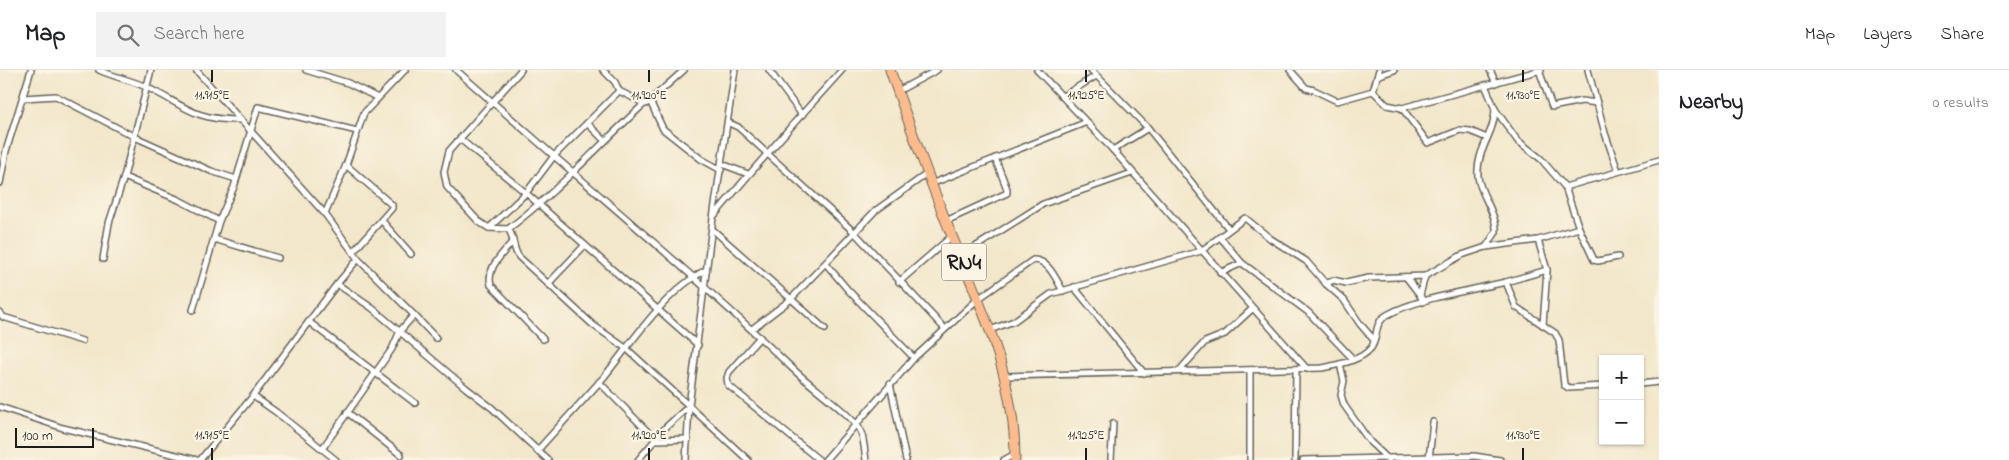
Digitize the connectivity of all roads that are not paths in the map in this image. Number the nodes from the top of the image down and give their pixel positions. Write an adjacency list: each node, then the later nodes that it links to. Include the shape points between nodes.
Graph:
1 (31, 70): 32 (street)
2 (99, 70): 27 (street)
3 (151, 70): 27 (street)
4 (196, 70): 41 (street)
5 (306, 70): 33 (street, via 348,82)
6 (405, 70): 33 (street)
7 (456, 70): 35 (street)
8 (521, 70): 35 (street)
9 (604, 70): 28 (street)
10 (684, 70): 34 (street)
11 (735, 70): 44 (street)
12 (769, 70): 40 (street)
13 (842, 70): 40 (street)
14 (890, 70): 29 (highway, RN4)
15 (937, 70): 29 (street)
16 (1037, 70): 31 (street)
17 (1091, 70): 24 (street)
18 (1290, 70): 30 (street, via 1306,88 1333,100)
19 (1394, 70): 23 (street)
20 (1490, 70): 25 (street)
21 (1539, 70): 25 (street); 36 (street, via 1552,108 1582,100)
22 (1588, 70): 36 (street)
23 (1379, 72): 30 (street)
24 (1096, 76): 31 (street); 45 (street)
25 (1496, 83): 26 (street)
26 (1485, 85): 38 (street); 39 (street)
27 (146, 87): 41 (street, via 188,111 208,118); 48 (street)
28 (619, 91): 37 (street); 43 (street)
29 (898, 91): 63 (highway, RN4)
30 (1373, 91): 38 (street, via 1387,105)
31 (1064, 96): 42 (street)
32 (23, 98): 48 (street, via 56,96); 54 (street)
33 (378, 98): 47 (street, via 364,113)
34 (650, 101): 37 (street); 60 (street, via 663,129 701,159)
35 (494, 103): 49 (street); 56 (street)
36 (1597, 103): 62 (street)
37 (643, 105): 51 (street)
38 (1402, 108): 50 (street, via 1428,143 1460,130 1470,130)
39 (1495, 109): 50 (street, via 1495,120); 70 (street, via 1517,140)
40 (802, 115): 55 (street)
41 (239, 120): 46 (street)
42 (1086, 122): 53 (street); 57 (street)
43 (587, 123): 51 (street); 56 (street)
44 (729, 123): 55 (street); 60 (street)
45 (1148, 128): 53 (street); 79 (street)
46 (250, 130): 47 (street, via 256,109 261,106); 67 (street); 73 (street)
47 (357, 131): 59 (street)
48 (135, 136): 66 (street); 67 (street)
49 (460, 138): 71 (street); 78 (street, via 445,162 447,187 467,211)
50 (1487, 138): 90 (street, via 1480,152 1478,175 1496,232)
51 (604, 140): 61 (street)
52 (0, 148): 54 (street)
53 (1113, 150): 64 (street)
54 (6, 151): 68 (street)
55 (768, 154): 65 (street); 83 (street)
56 (554, 156): 61 (street); 71 (street)
57 (995, 158): 69 (street); 77 (street, via 1008,189 1006,192)
58 (1659, 160): 62 (street)
59 (346, 166): 73 (street); 76 (street, via 392,205 391,212)
60 (722, 167): 65 (street); 74 (street)
61 (572, 171): 72 (street); 106 (street)
62 (1618, 171): 70 (street)
63 (928, 173): 69 (highway, RN4); 83 (street, via 875,211)
64 (1132, 173): 91 (street); 94 (street, via 1043,204)
65 (748, 174): 74 (street)
66 (124, 177): 75 (street); 97 (street, via 109,223)
67 (236, 179): 75 (street)
68 (0, 183)
69 (932, 184): 77 (highway, RN4)
70 (1565, 186): 80 (street)
71 (526, 193): 72 (street); 78 (street)
72 (538, 204): 81 (street); 89 (street)
73 (325, 214): 92 (street)
74 (713, 218): 82 (street)
75 (219, 221): 86 (street)
76 (382, 221): 92 (street); 93 (street)
77 (946, 221): 84 (highway, RN4)
78 (488, 228): 81 (street)
79 (1229, 228): 85 (street); 111 (street, via 1241,219 1248,219 1306,261)
80 (1579, 228): 87 (street); 95 (street, via 1594,260)
81 (508, 229): 88 (street, via 512,233)
82 (712, 229): 101 (street); 117 (street)
83 (854, 232): 100 (street); 107 (street)
84 (952, 236): 94 (highway, RN4); 107 (street)
85 (1220, 237): 91 (street); 99 (street)
86 (214, 239): 96 (street); 120 (street)
87 (1538, 240): 90 (street); 102 (street)
88 (512, 242): 110 (street, via 519,257); 133 (street, via 490,269 490,285)
89 (584, 246): 110 (street); 121 (street)
90 (1486, 247): 104 (street, via 1462,255)
91 (1201, 251): 103 (street); 112 (street)
92 (353, 252): 98 (street)
93 (411, 254)
94 (961, 256): 116 (highway, RN4)
95 (1618, 257)
96 (278, 258)
97 (103, 259)
98 (358, 260): 109 (street); 123 (street)
99 (1242, 263): 103 (street); 139 (street, via 1308,312)
100 (826, 264): 117 (street); 138 (street)
101 (706, 270): 106 (street); 113 (street)
102 (1547, 270): 108 (street); 125 (street)
103 (1220, 273): 119 (street)
104 (1425, 276): 105 (street); 115 (street)
105 (1406, 277): 111 (street, via 1369,278 1346,283 1333,280); 115 (street)
106 (691, 278): 113 (street); 121 (street)
107 (899, 282): 128 (street)
108 (1506, 282): 118 (street); 125 (street, via 1516,308)
109 (337, 284): 124 (street); 130 (street)
110 (548, 284): 137 (street)
111 (1326, 284): 134 (street, via 1344,300)
112 (1074, 287): 114 (street); 145 (street)
113 (705, 289): 126 (street); 136 (street)
114 (1063, 291): 116 (street, via 1048,267 1035,260); 129 (street, via 1051,294 1014,321)
115 (1420, 295): 118 (street)
116 (978, 299): 128 (street); 129 (highway, RN4)
117 (790, 300): 126 (street); 127 (street)
118 (1423, 302): 134 (street, via 1385,316 1378,324)
119 (1252, 309): 142 (street); 144 (street, via 1226,334 1205,342)
120 (193, 310)
121 (658, 311): 136 (street); 137 (street)
122 (0, 313): 135 (street)
123 (414, 315): 130 (street); 132 (street)
124 (309, 322): 146 (street); 153 (street)
125 (1543, 325): 152 (street, via 1556,333 1559,340 1564,385 1569,388)
126 (752, 329): 131 (street)
127 (825, 329)
128 (945, 329): 138 (street)
129 (990, 330): 147 (highway, RN4)
130 (400, 331): 146 (street, via 392,350); 164 (street)
131 (760, 337): 160 (street); 176 (street, via 729,372 728,385)
132 (436, 338)
133 (543, 339)
134 (1374, 340): 139 (street, via 1370,349)
135 (82, 341)
136 (698, 346): 155 (street)
137 (627, 349): 148 (street); 155 (street)
138 (914, 358): 150 (street)
139 (1353, 359): 140 (street)
140 (1340, 364): 142 (street); 167 (street, via 1344,405 1370,442)
141 (1296, 369): 142 (street); 143 (street); 183 (street)
142 (1307, 369)
143 (1250, 370): 144 (street); 182 (street)
144 (1179, 371): 145 (street)
145 (1144, 372): 147 (street)
146 (375, 373): 154 (street); 157 (street)
147 (1005, 376): 166 (highway, RN4, via 1013,419)
148 (599, 382): 162 (street); 164 (street)
149 (1659, 382): 151 (street)
150 (890, 384): 160 (street); 179 (street)
151 (1644, 384)
152 (1599, 386)
153 (253, 396): 163 (street); 170 (street)
154 (415, 403)
155 (689, 406): 161 (street); 162 (street); 175 (street)
156 (0, 407): 169 (street, via 63,428)
157 (347, 412): 163 (street); 165 (street)
158 (1113, 422): 181 (street)
159 (1432, 422): 168 (street)
160 (857, 424): 177 (street); 178 (street)
161 (688, 439): 162 (street); 174 (street)
162 (656, 440): 173 (street)
163 (322, 450): 171 (street)
164 (537, 450): 172 (street)
165 (401, 455)
166 (1015, 457): 180 (street)
167 (1388, 458): 168 (street); 184 (street)
168 (1429, 458): 185 (street, via 1474,456)
169 (196, 460)
170 (200, 460)
171 (336, 460)
172 (548, 460)
173 (638, 460)
174 (686, 460)
175 (748, 460)
176 (819, 460)
177 (825, 460)
178 (866, 460)
179 (906, 460)
180 (1004, 460)
181 (1112, 460)
182 (1250, 460)
183 (1295, 460)
184 (1303, 460)
185 (1500, 460)

